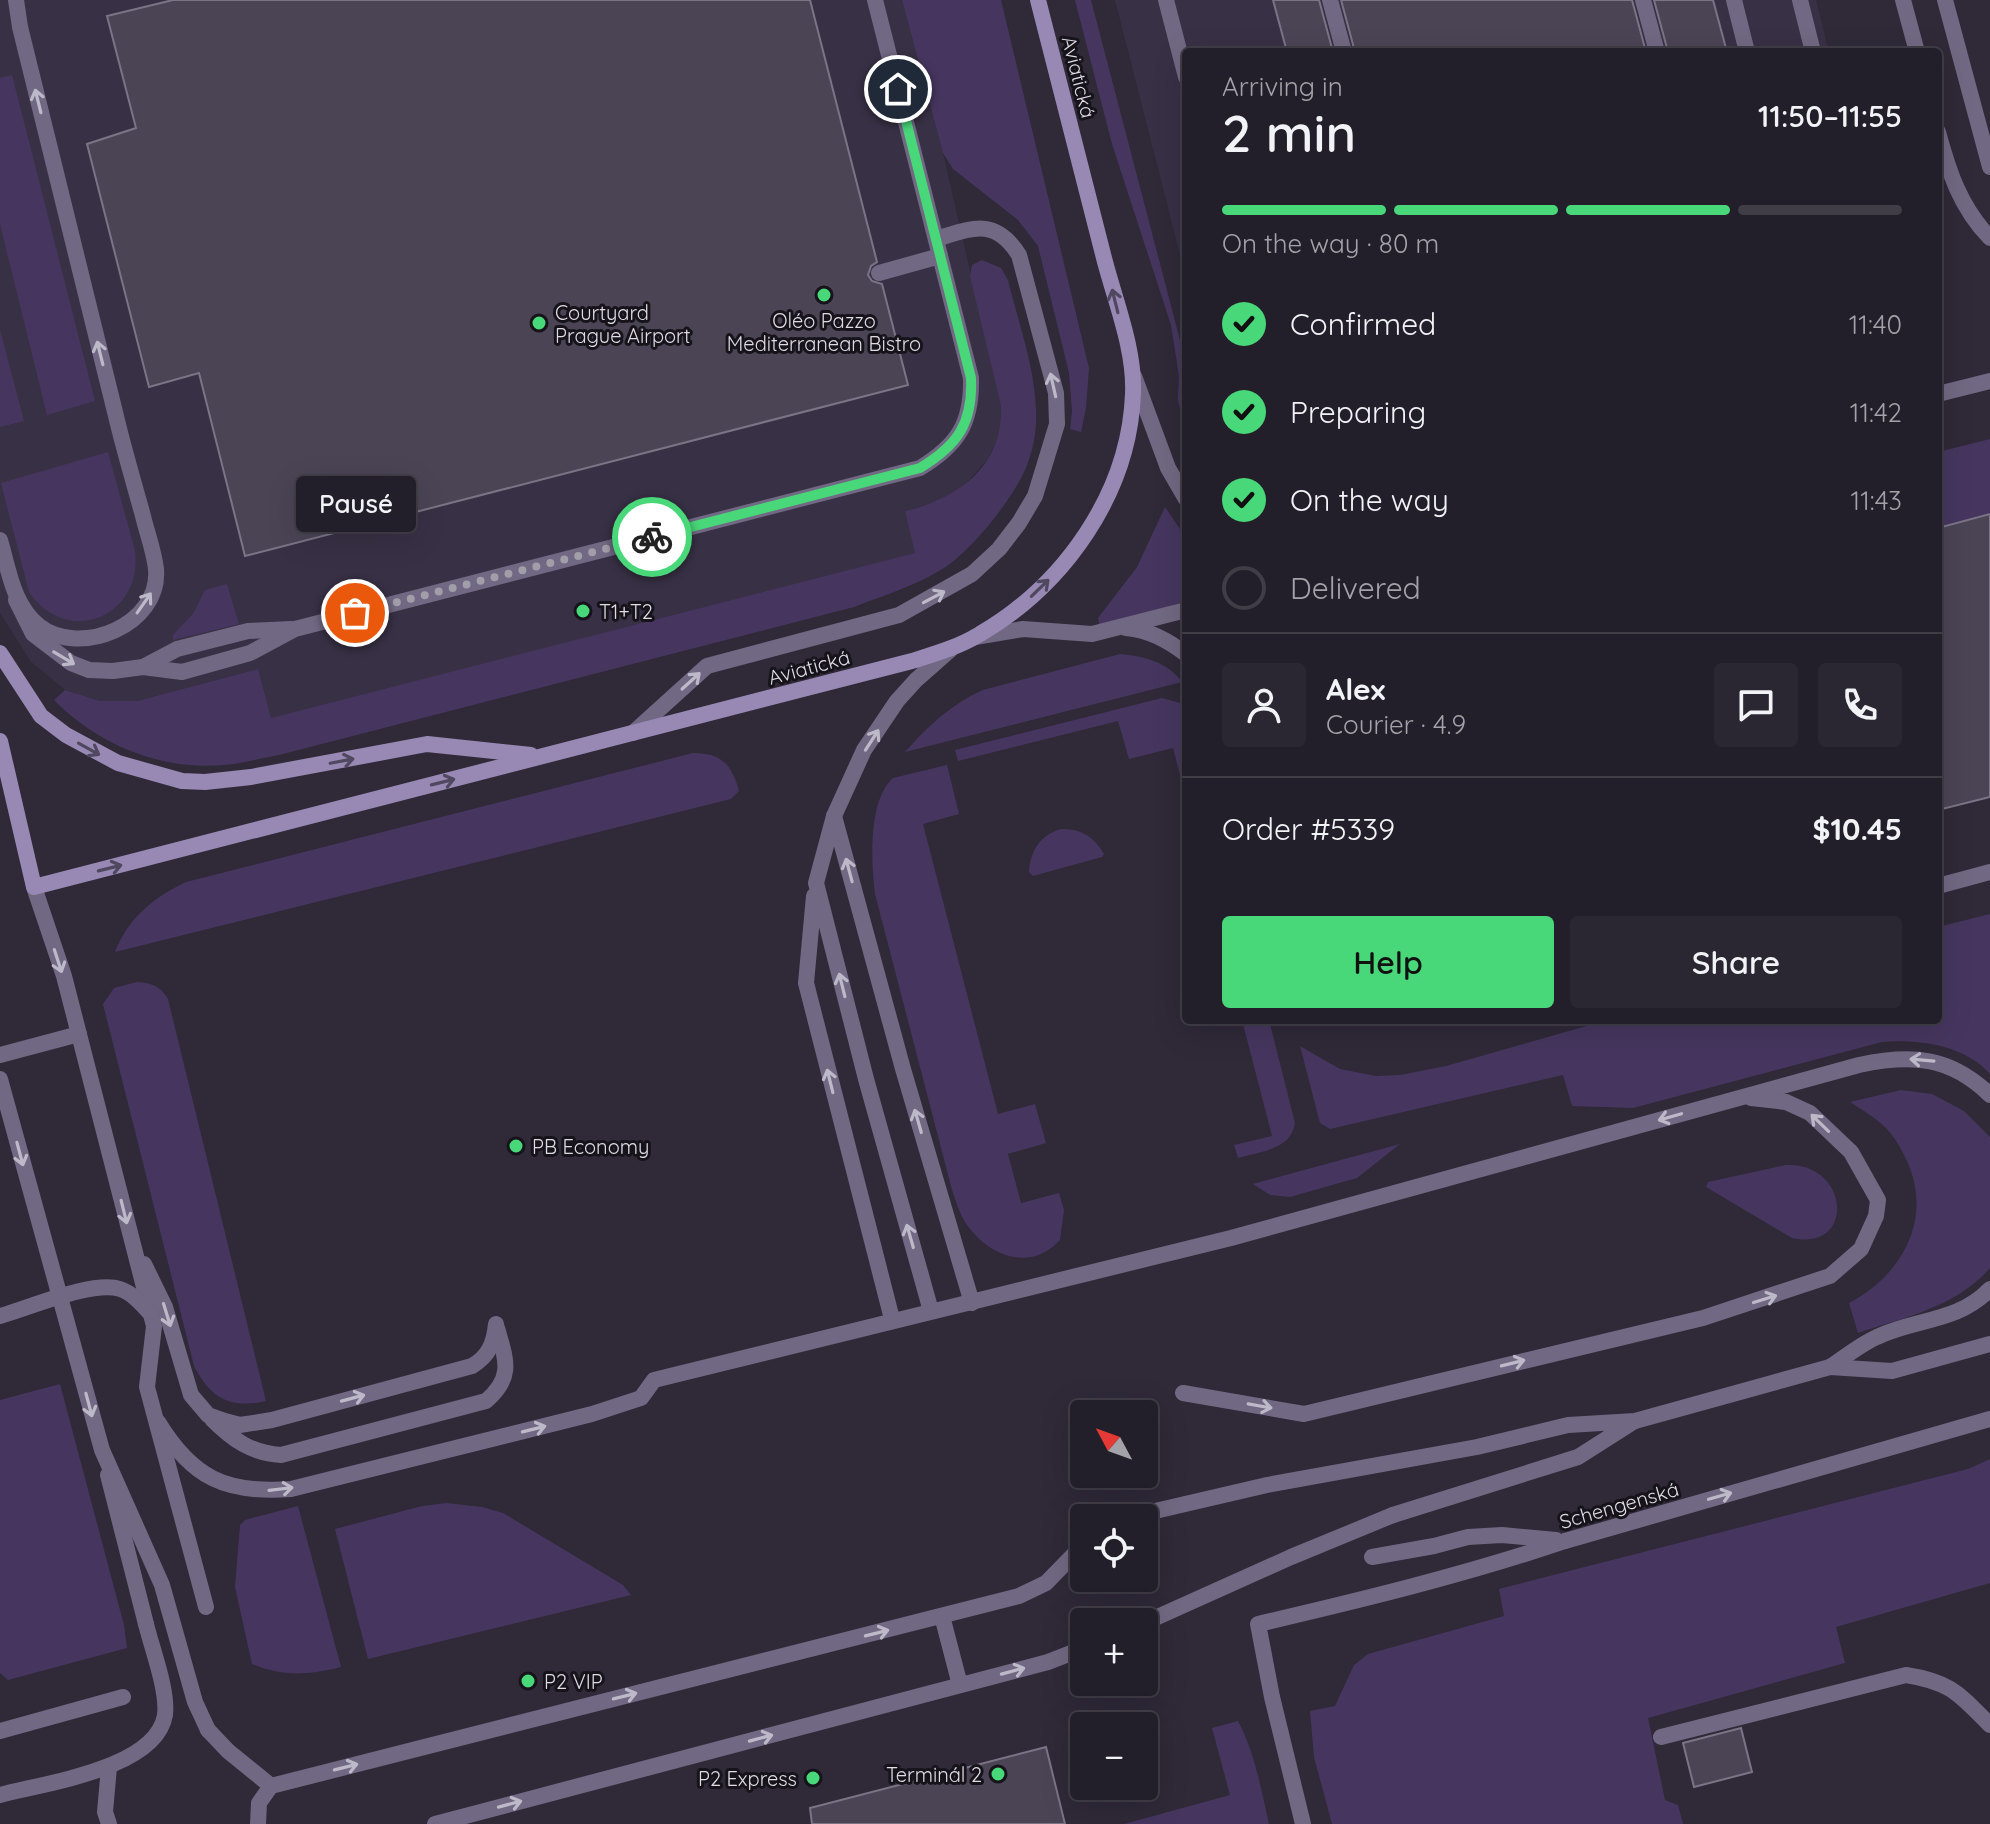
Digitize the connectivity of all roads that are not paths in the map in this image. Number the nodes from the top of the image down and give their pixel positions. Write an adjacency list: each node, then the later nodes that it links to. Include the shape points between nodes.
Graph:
1 (875, 0): 20 (street)
2 (1038, 0): 23 (main road, Aviatická, one-way to 2)
3 (1166, 0): 16 (street)
4 (1330, 0): 11 (street)
5 (1643, 0): 12 (street)
6 (1734, 0): 13 (street)
7 (1800, 0): 14 (street)
8 (1903, 0): 15 (street)
9 (1945, 0): 18 (street)
10 (17, 2): 28 (street, one-way to 10, via 54,635 91,639 111,633 145,606 156,571)
11 (1343, 48)
12 (1656, 48)
13 (1746, 48)
14 (1812, 48)
15 (1916, 48)
16 (1182, 62)
17 (1942, 147): 19 (street, via 1967,212)
18 (1990, 167)
19 (1990, 238)
20 (936, 239): 21 (street); 34 (street, one-way to 20, via 707,666 899,615 940,594 972,574 1019,523 1035,496 1057,424 1056,393 1019,255 992,229 979,227)
21 (940, 256): 22 (street); 28 (street, one-way to 21, via 33,634 71,663 89,670 143,667 182,672 250,653 295,629 920,468 959,436 972,400)
22 (879, 273)
23 (1131, 366): 26 (street); 31 (main road, Aviatická, one-way to 23, via 1044,584 1098,517 1129,432)
24 (1990, 381): 25 (street)
25 (1942, 393)
26 (1182, 492)
27 (0, 540): 28 (street)
28 (16, 600)
29 (1182, 611): 30 (street)
30 (1120, 627): 31 (street, via 1092,634 1023,629); 32 (street, via 1159,636)
31 (978, 636): 34 (main road, Aviatická, via 912,661); 37 (street, one-way to 31, via 864,750 897,701 951,649)
32 (1182, 651)
33 (0, 653): 36 (main road, Aviatická, one-way to 36, via 41,716 66,735 118,763 182,781 251,777 427,744)
34 (633, 733): 36 (main road, Aviatická)
35 (0, 741): 41 (main road)
36 (545, 756): 41 (main road, one-way to 36)
37 (834, 816): 39 (street); 49 (street, one-way to 37)
38 (1990, 872): 40 (street)
39 (816, 883): 50 (street, one-way to 39); 53 (street, one-way to 39, via 806,983)
40 (1942, 885)
41 (34, 887): 42 (street, one-way to 42)
42 (79, 1034): 43 (street); 47 (street, one-way to 47)
43 (0, 1055)
44 (0, 1079): 61 (street, one-way to 61, bridge)
45 (1990, 1095): 46 (street, one-way to 46, via 1960,1071 1937,1061 1888,1058)
46 (1743, 1097): 49 (street, one-way to 49, via 1231,1238); 56 (street, one-way to 46, via 1304,1414 1703,1318 1830,1276 1861,1249 1878,1200 1851,1152 1810,1113 1786,1102)
47 (133, 1245): 51 (street); 57 (street, one-way to 57, via 165,1307 185,1383)
48 (1990, 1289): 55 (street, via 1955,1314 1878,1336)
49 (972, 1303): 50 (street)
50 (931, 1311): 53 (street)
51 (150, 1313): 52 (street, via 122,1289 99,1286); 60 (street, via 155,1339 147,1387)
52 (0, 1316)
53 (892, 1319): 60 (street, one-way to 53, via 191,1464 225,1485 291,1489 592,1414 641,1398 654,1380)
54 (1990, 1344): 55 (street, via 1892,1371)
55 (1830, 1367): 59 (street)
56 (1183, 1393)
57 (208, 1415): 57 (street, one-way to 57, via 240,1425 255,1423 472,1366 491,1349 496,1324 507,1368 486,1401 281,1455 239,1443)
58 (1990, 1419): 63 (street, Schengenská, one-way to 58)
59 (1635, 1421): 62 (street, via 1568,1425); 68 (street, bridge, via 1578,1457 1393,1515)
60 (158, 1422): 66 (street)
61 (102, 1450): 75 (street, bridge, via 165,1699 159,1733 146,1747); 76 (street, bridge, via 162,1585 208,1730)
62 (1158, 1510)
63 (1565, 1541): 64 (street, via 1468,1537); 81 (street, Schengenská, via 1411,1588 1258,1624)
64 (1372, 1557)
65 (1070, 1558): 67 (street, bridge, via 1034,1591)
66 (206, 1607)
67 (942, 1616): 70 (street, bridge); 76 (street, one-way to 67, bridge)
68 (1158, 1617)
69 (1070, 1653): 70 (street, one-way to 69, bridge)
70 (960, 1685): 80 (street, one-way to 70, bridge)
71 (123, 1697): 73 (street)
72 (1990, 1725): 74 (street, via 1959,1693 1933,1679 1906,1675)
73 (0, 1731)
74 (1661, 1737)
75 (109, 1767): 77 (street, bridge); 78 (street)
76 (271, 1786): 79 (street, via 259,1803)
77 (0, 1795)
78 (109, 1824)
79 (258, 1824)
80 (435, 1824)
81 (1303, 1824)

